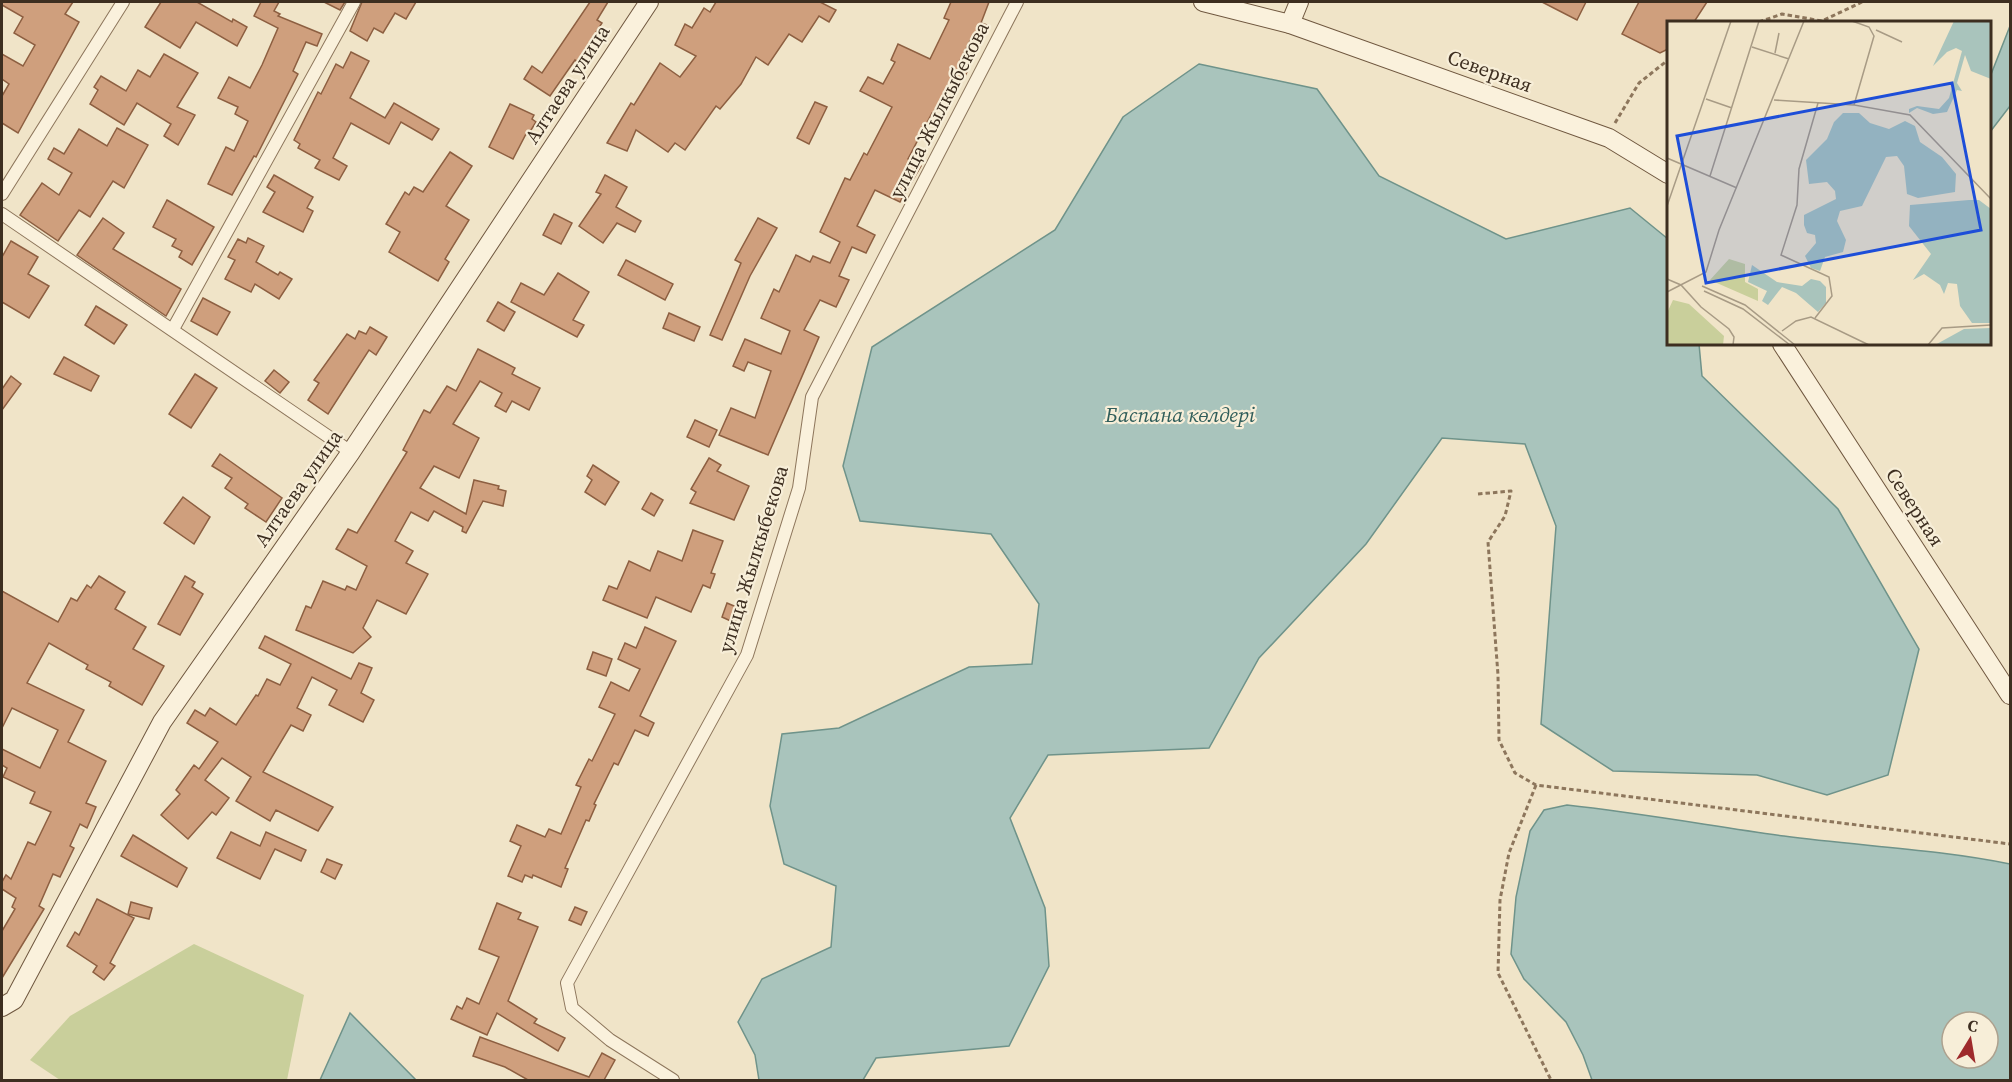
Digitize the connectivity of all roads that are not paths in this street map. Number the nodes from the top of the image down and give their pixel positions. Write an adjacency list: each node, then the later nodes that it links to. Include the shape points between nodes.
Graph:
1 (123, 2): 9 (street)
2 (354, 2): 11 (street)
3 (648, 2): 13 (street, Алтаева улица)
4 (1017, 2): 16 (street, улица Жылкыбекова, via 812,397 799,488 747,655 567,983 572,1008 610,1040)
5 (1203, 2): 7 (street, Северная)
6 (1299, 2): 7 (street)
7 (1290, 24): 8 (street, Северная, via 1609,138)
8 (1667, 173)
9 (2, 194)
10 (2, 213): 11 (street)
11 (173, 329): 13 (street)
12 (1783, 345): 14 (street, Северная)
13 (351, 452): 15 (street, Алтаева улица, via 162,722 14,1000)
14 (2010, 695)
15 (2, 1006)
16 (673, 1080)

